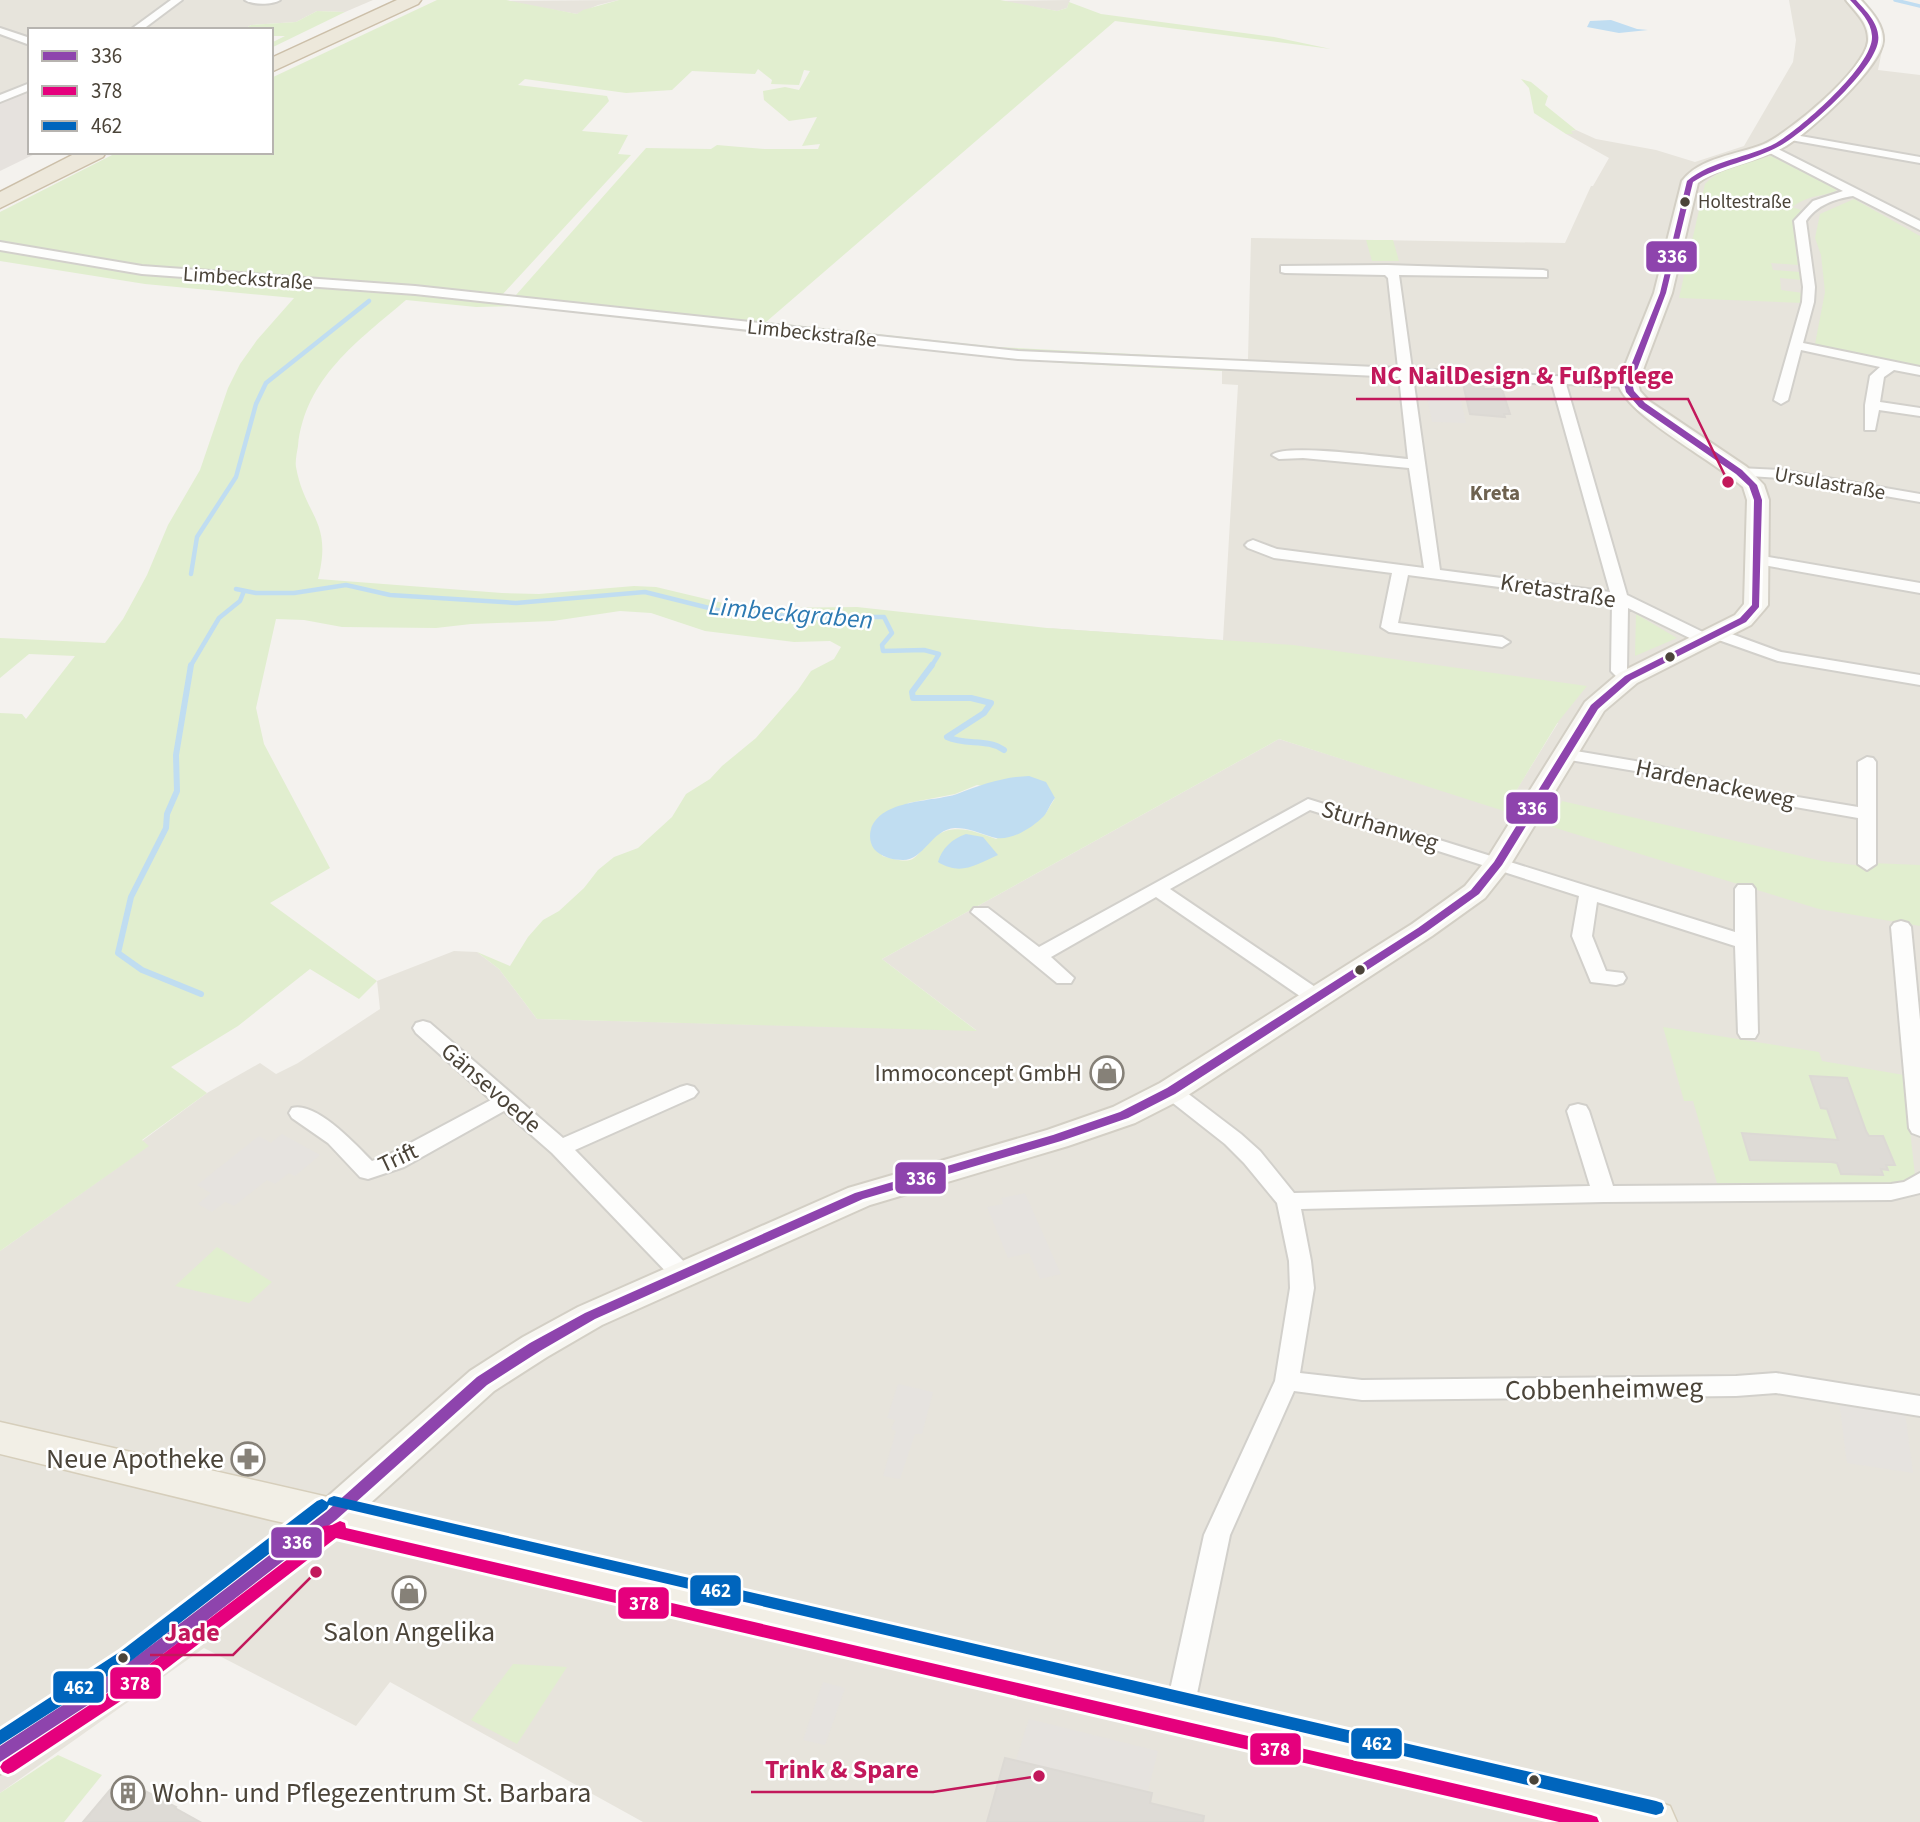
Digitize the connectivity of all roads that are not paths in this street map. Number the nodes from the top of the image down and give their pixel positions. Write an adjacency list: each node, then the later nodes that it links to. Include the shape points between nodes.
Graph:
1 (177, 0): 7 (street)
2 (250, 0): 3 (street)
3 (275, 0)
4 (392, 0): 10 (highway)
5 (412, 0): 11 (highway)
6 (1853, 0): 14 (street, via 1874,29 1868,65)
7 (138, 28)
8 (0, 31): 9 (street)
9 (28, 41)
10 (273, 55)
11 (273, 65)
12 (28, 87): 13 (street)
13 (0, 99)
14 (1789, 137): 15 (street); 18 (street)
15 (1770, 149): 20 (street); 32 (street, via 1704,169 1690,181 1660,305)
16 (69, 154): 19 (highway)
17 (91, 154): 21 (highway)
18 (1920, 160)
19 (0, 189)
20 (1855, 192): 22 (street); 27 (street, via 1821,200 1800,221 1809,287)
21 (0, 201)
22 (1920, 226)
23 (0, 246): 30 (street, Limbeckstraße, via 176,273 415,290 970,350)
24 (1285, 269): 25 (street)
25 (1387, 269): 26 (street); 30 (street, via 1394,277)
26 (1543, 274)
27 (1796, 345): 28 (street); 33 (street)
28 (1891, 365): 29 (street); 34 (street, via 1877,376)
29 (1920, 371)
30 (1407, 374): 31 (street, Limbeckstraße); 38 (street)
31 (1558, 380): 32 (street, Limbeckstraße); 46 (street)
32 (1628, 383): 39 (street, via 1635,399)
33 (1781, 400)
34 (1872, 405): 35 (street); 36 (street)
35 (1920, 412)
36 (1870, 427)
37 (1279, 455): 38 (street)
38 (1416, 464): 44 (street)
39 (1740, 472): 40 (street, Ursulastraße, via 1781,474); 42 (street, via 1753,485 1758,499)
40 (1920, 498)
41 (1254, 545): 43 (street, Kretastraße, via 1275,553)
42 (1757, 561): 45 (street); 47 (street, via 1756,604 1743,620)
43 (1401, 569): 44 (street, Kretastraße); 48 (street, via 1389,626)
44 (1433, 573): 46 (street, Kretastraße)
45 (1920, 588)
46 (1620, 598): 47 (street, Kretastraße); 49 (street, via 1619,671)
47 (1712, 637): 49 (street); 50 (street, Kretastraße, via 1778,656)
48 (1502, 642)
49 (1628, 678): 51 (street, via 1594,706)
50 (1920, 680)
51 (1564, 754): 53 (street, Hardenackeweg); 54 (street)
52 (1867, 762): 53 (street)
53 (1865, 814): 55 (street)
54 (1498, 863): 56 (street, Sturhanweg, via 1308,804); 58 (street, Sturhanweg); 66 (street, via 1475,892)
55 (1867, 864)
56 (1157, 889): 62 (street, Sturhanweg); 66 (street)
57 (1745, 889): 61 (street)
58 (1589, 892): 61 (street, Sturhanweg); 64 (street, via 1582,936 1598,977)
59 (981, 912): 62 (street)
60 (1901, 927): 65 (street)
61 (1745, 942): 68 (street)
62 (1038, 956): 63 (street)
63 (1064, 978)
64 (1616, 978)
65 (1913, 987): 74 (street)
66 (1317, 998): 70 (street)
67 (423, 1028): 71 (street, Gänsevoede)
68 (1748, 1033)
69 (687, 1091): 75 (street, Gänsevoede)
70 (1171, 1091): 78 (street, via 1233,1139); 79 (street, via 1124,1115 1058,1138 859,1196)
71 (506, 1101): 73 (street, Trift, via 369,1171 336,1138); 75 (street, Gänsevoede)
72 (1578, 1111): 77 (street)
73 (300, 1113)
74 (1920, 1128)
75 (560, 1148): 79 (street, Gänsevoede)
76 (1920, 1181): 77 (street, via 1910,1189 1891,1192)
77 (1604, 1194): 78 (street)
78 (1288, 1201): 80 (street, via 1302,1289)
79 (683, 1275): 83 (street, via 590,1316 482,1381)
80 (1287, 1381): 81 (street, Cobbenheimweg, via 1362,1390 1776,1383); 84 (street, via 1217,1535)
81 (1920, 1406)
82 (0, 1438): 83 (main road)
83 (331, 1516): 84 (main road); 85 (street, via 134,1667)
84 (1179, 1713): 86 (main road)
85 (0, 1755)
86 (1653, 1822)

